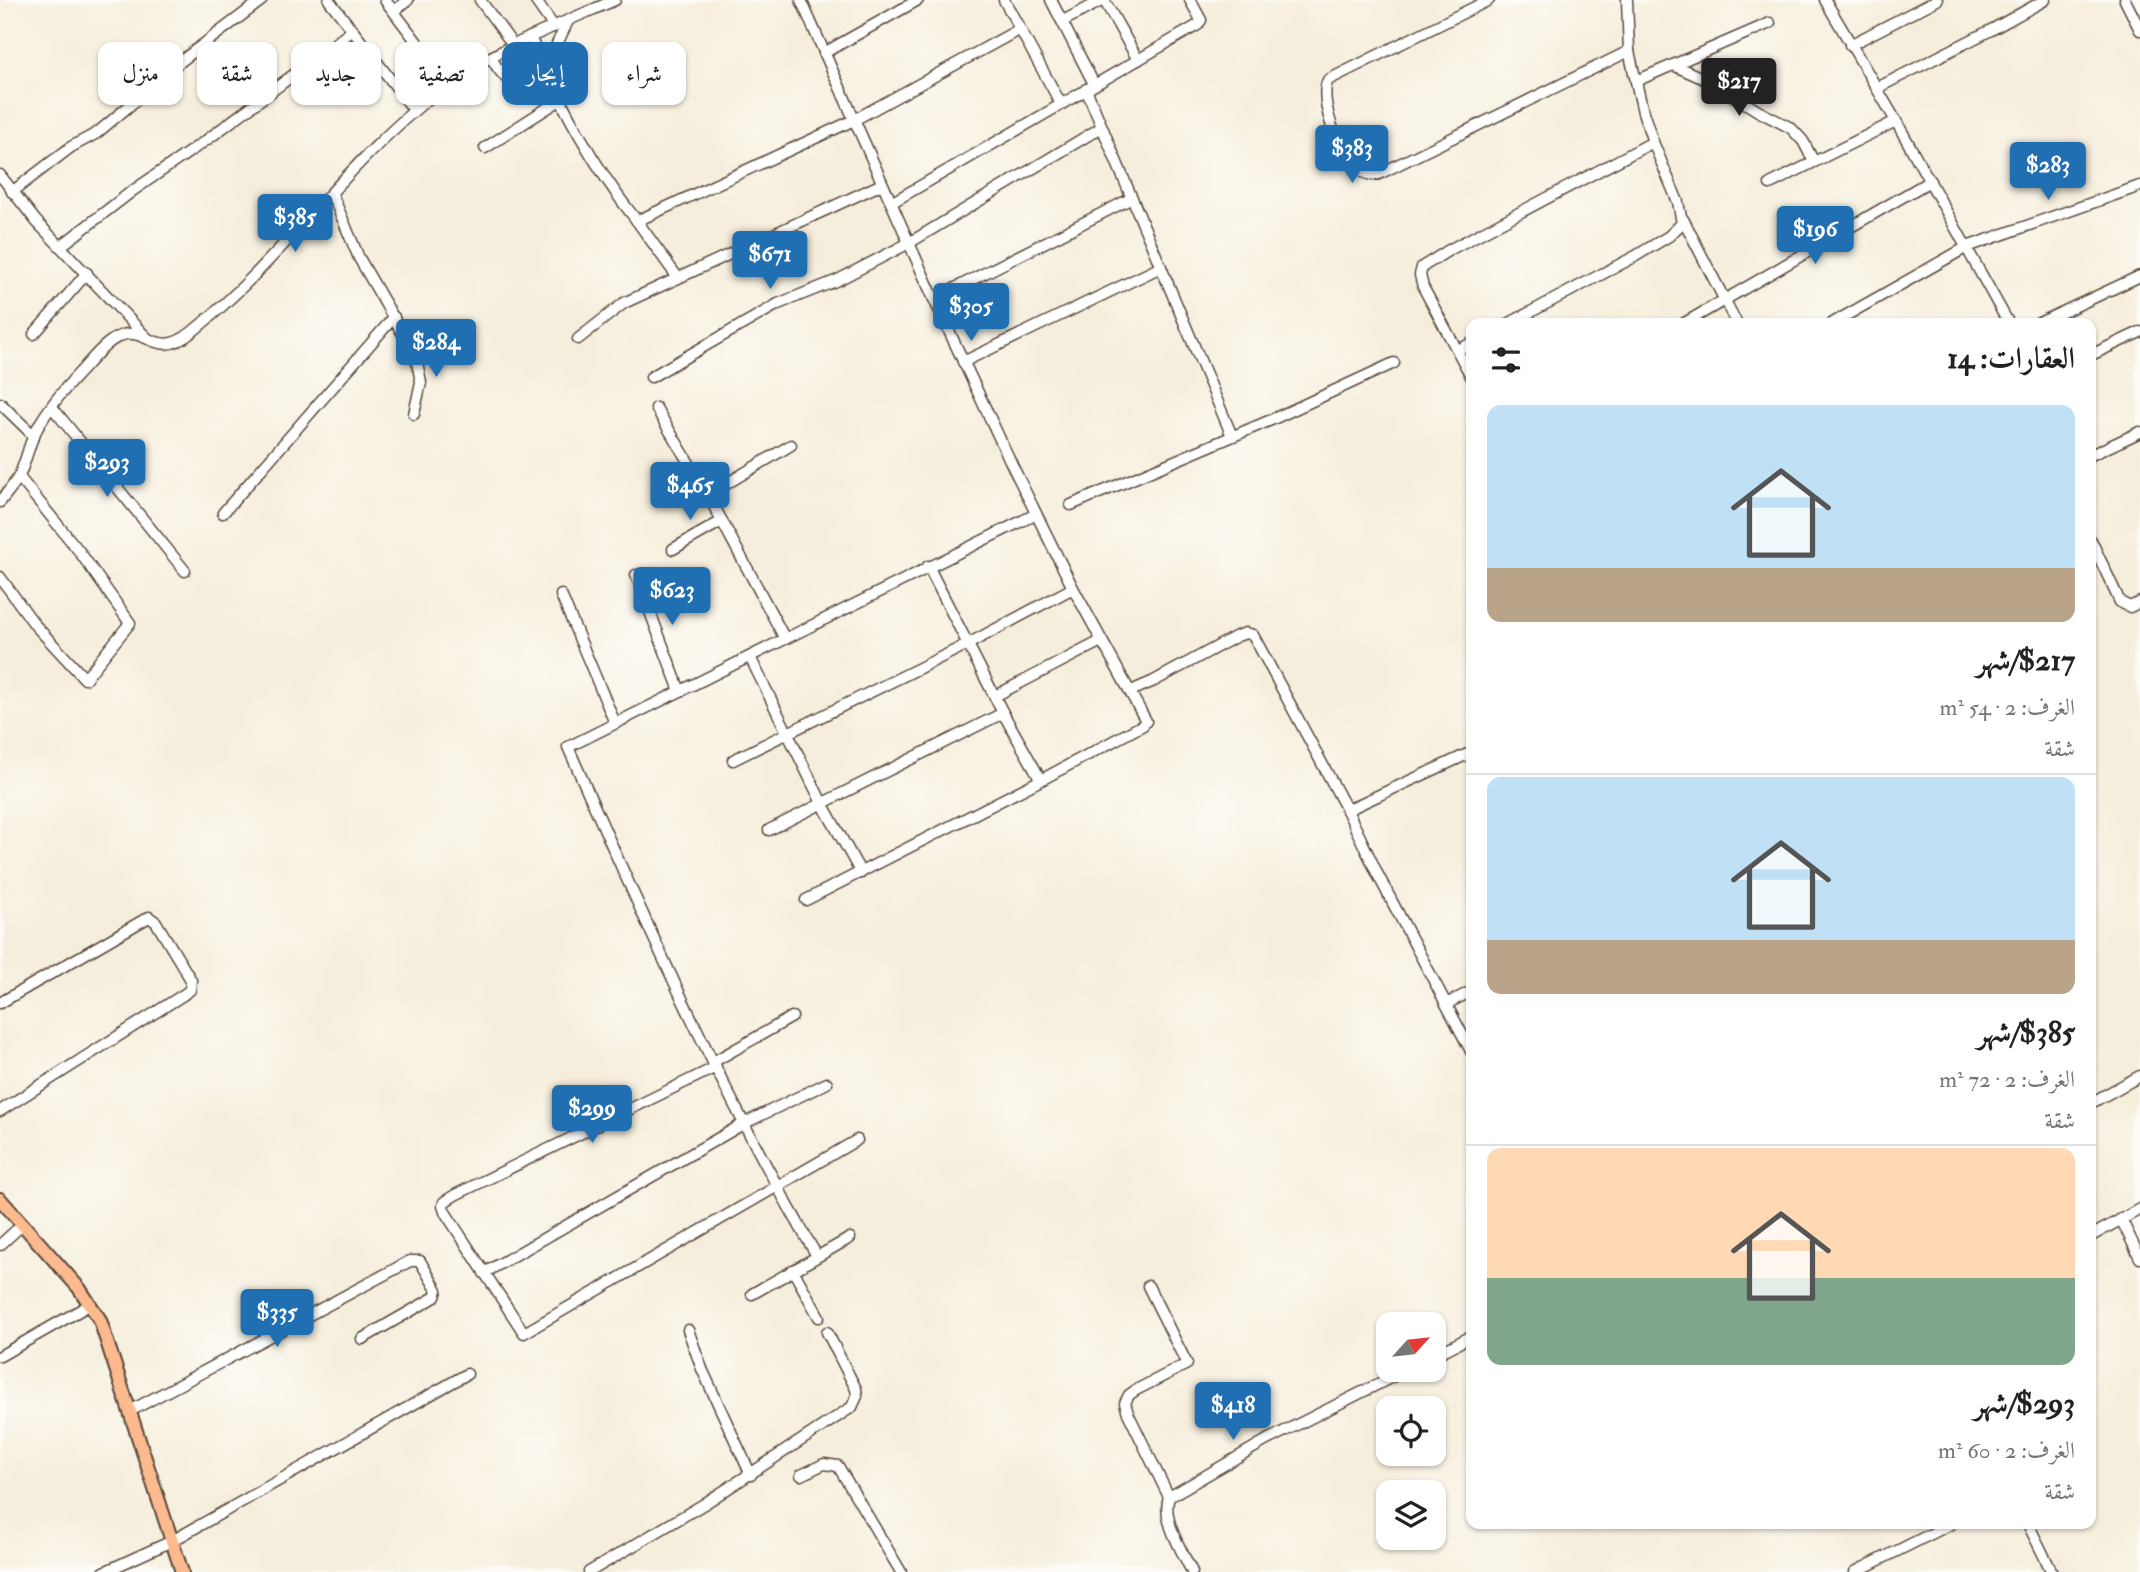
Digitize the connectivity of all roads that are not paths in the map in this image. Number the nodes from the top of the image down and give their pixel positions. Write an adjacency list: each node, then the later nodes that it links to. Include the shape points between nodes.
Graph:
1 (262, 0): 40 (street)
2 (329, 0): 26 (street)
3 (385, 0): 20 (street)
4 (408, 0): 20 (street)
5 (480, 0): 30 (street)
6 (535, 0): 24 (street)
7 (615, 0): 21 (street)
8 (801, 0): 37 (street)
9 (918, 0): 37 (street)
10 (1004, 0): 25 (street)
11 (1051, 0): 22 (street)
12 (1104, 0): 22 (street); 41 (street)
13 (1190, 0): 41 (street, via 1200,24)
14 (1489, 0): 36 (street, via 1328,80 1324,101 1333,127 1361,172 1379,174)
15 (1627, 0): 36 (street)
16 (1825, 0): 34 (street)
17 (1937, 0): 34 (street)
18 (2045, 0): 46 (street)
19 (2125, 0): 27 (street)
20 (394, 11): 29 (street)
21 (568, 20): 24 (street); 33 (street)
22 (1063, 21): 45 (street)
23 (1770, 23): 42 (street)
24 (554, 27): 28 (street)
25 (1020, 29): 47 (street); 53 (street)
26 (353, 30): 52 (street); 71 (street)
27 (2140, 30)
28 (530, 37): 31 (street); 32 (street)
29 (417, 42)
30 (511, 42)
31 (519, 42)
32 (532, 42)
33 (559, 42)
34 (1850, 45): 46 (street)
35 (502, 51): 38 (street)
36 (1629, 51): 44 (street)
37 (824, 53): 53 (street)
38 (491, 57): 39 (street); 43 (street)
39 (488, 59)
40 (183, 60)
41 (1138, 60): 45 (street)
42 (1673, 65): 44 (street); 58 (street, via 1791,128)
43 (502, 75)
44 (1636, 80): 56 (street)
45 (1090, 86): 47 (street); 55 (street)
46 (1877, 88): 54 (street)
47 (1061, 104): 67 (street)
48 (130, 105): 64 (street)
49 (420, 105): 52 (street)
50 (552, 105): 57 (street)
51 (563, 105): 69 (street, via 600,170)
52 (414, 110): 65 (street)
53 (854, 120): 61 (street); 69 (street)
54 (1896, 121): 58 (street); 60 (street)
55 (1102, 127): 66 (street); 70 (street)
56 (1653, 142): 68 (street); 91 (street, via 1422,267 1423,287)
57 (485, 148)
58 (1814, 162): 62 (street)
59 (0, 175): 64 (street)
60 (1930, 181): 72 (street); 78 (street)
61 (882, 184): 67 (street); 76 (street)
62 (1770, 184)
63 (2140, 186): 72 (street)
64 (12, 192): 71 (street)
65 (332, 194): 79 (street, via 359,258); 88 (street, via 193,331 173,344)
66 (1132, 198): 73 (street); 77 (street)
67 (891, 203): 70 (street)
68 (1683, 218): 78 (street); 80 (street, via 1669,236)
69 (637, 221): 76 (street)
70 (909, 243): 77 (street); 96 (street, via 778,304)
71 (61, 246): 74 (street)
72 (1967, 247): 83 (street); 84 (street)
73 (1161, 267): 93 (street); 103 (street)
74 (87, 274): 87 (street); 88 (street)
75 (2140, 276): 85 (street)
76 (678, 278): 89 (street, via 624,303)
77 (934, 299): 93 (street)
78 (1724, 301): 81 (street); 82 (street)
79 (394, 317): 100 (street, via 419,363 420,390); 110 (street)
80 (1519, 318)
81 (1694, 318)
82 (1734, 318)
83 (1842, 318)
84 (2006, 318)
85 (2050, 318)
86 (2140, 332): 92 (street)
87 (34, 334)
88 (148, 339): 98 (street, via 130,334 116,338)
89 (578, 340)
90 (1466, 346): 91 (street)
91 (1458, 350): 95 (street)
92 (2096, 353)
93 (964, 362): 111 (street)
94 (1394, 363): 103 (street)
95 (1466, 366)
96 (651, 377)
97 (0, 403): 102 (street)
98 (52, 407): 102 (street); 116 (street)
99 (656, 408): 107 (street)
100 (414, 414)
101 (2140, 432): 105 (street)
102 (34, 436): 106 (street)
103 (1231, 436): 109 (street)
104 (791, 445): 107 (street)
105 (2096, 453)
106 (19, 477): 108 (street); 118 (street, via 130,623 85,679 35,625)
107 (708, 495): 112 (street)
108 (0, 502)
109 (1071, 505)
110 (223, 513)
111 (1036, 514): 115 (street); 119 (street)
112 (722, 521): 113 (street); 122 (street)
113 (673, 549)
114 (2096, 551): 121 (street, via 2120,602 2130,607)
115 (928, 566): 122 (street); 124 (street)
116 (185, 571)
117 (636, 575): 126 (street)
118 (0, 577)
119 (1073, 588): 123 (street); 124 (street)
120 (561, 595): 130 (street)
121 (2140, 602)
122 (785, 639): 125 (street)
123 (1101, 641): 127 (street); 128 (street)
124 (968, 644): 128 (street); 131 (street)
125 (750, 657): 126 (street); 131 (street)
126 (680, 691): 130 (street)
127 (1131, 691): 134 (street, via 1145,717 1143,725); 136 (street, via 1237,636 1253,635)
128 (995, 696): 129 (street)
129 (1003, 713): 134 (street); 135 (street)
130 (615, 723): 145 (street, via 568,747)
131 (787, 732): 133 (street); 135 (street)
132 (1466, 755): 136 (street)
133 (733, 760)
134 (1041, 780): 138 (street)
135 (822, 803): 137 (street); 138 (street)
136 (1347, 810): 142 (street)
137 (769, 830)
138 (861, 873): 139 (street)
139 (806, 900)
140 (1466, 994): 142 (street)
141 (0, 1003): 149 (street, via 149,917 191,980 190,990 173,1002)
142 (1446, 1004): 144 (street)
143 (792, 1017): 145 (street)
144 (1466, 1042)
145 (714, 1065): 150 (street); 163 (street, via 444,1202 445,1212)
146 (2140, 1076): 148 (street)
147 (827, 1083): 150 (street)
148 (2096, 1100)
149 (0, 1111)
150 (745, 1123): 152 (street); 163 (street)
151 (857, 1140): 152 (street)
152 (777, 1187): 160 (street); 163 (street, via 528,1333 521,1330)
153 (0, 1199): 156 (main road)
154 (2140, 1209): 155 (street)
155 (2121, 1219): 157 (street); 161 (street)
156 (23, 1224): 159 (street); 166 (main road)
157 (2096, 1233)
158 (850, 1238): 160 (street)
159 (0, 1245)
160 (817, 1256): 162 (street)
161 (2140, 1258)
162 (793, 1270): 165 (street); 167 (street)
163 (484, 1273)
164 (1148, 1286): 179 (street, via 1186,1364 1136,1390 1125,1403)
165 (752, 1294)
166 (91, 1304): 173 (street); 176 (main road, via 107,1337)
167 (819, 1317)
168 (688, 1330): 177 (street)
169 (827, 1332): 177 (street, via 856,1389 856,1401)
170 (362, 1339): 176 (street, via 435,1297 437,1290 420,1261 410,1261)
171 (1466, 1339): 172 (street)
172 (1446, 1349)
173 (0, 1356)
174 (467, 1374): 182 (street)
175 (1381, 1382): 179 (street)
176 (130, 1411): 182 (main road)
177 (751, 1475): 185 (street)
178 (801, 1475): 186 (street, via 824,1464 838,1466)
179 (1168, 1497): 187 (street, via 1169,1519)
180 (1941, 1529): 188 (street)
181 (2030, 1529): 189 (street)
182 (172, 1541): 183 (street); 184 (main road)
183 (104, 1572)
184 (182, 1572)
185 (589, 1572)
186 (901, 1572)
187 (1192, 1572)
188 (1855, 1572)
189 (2052, 1572)

